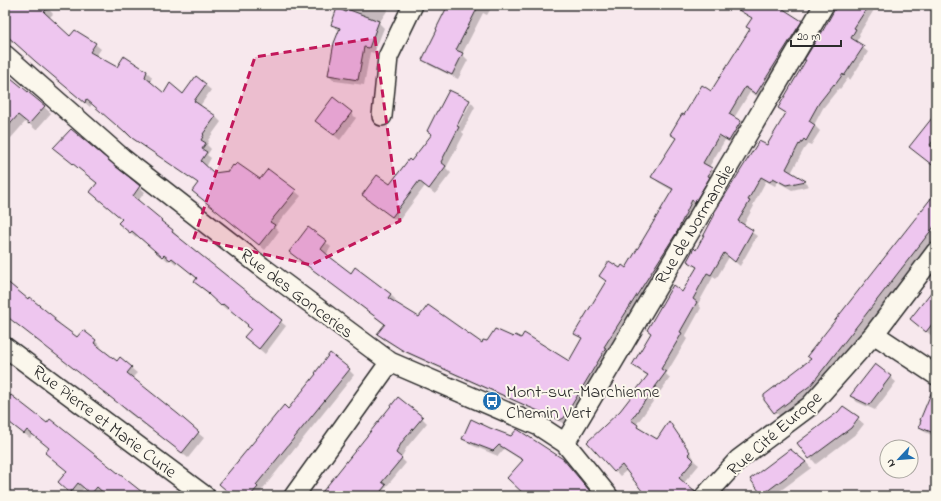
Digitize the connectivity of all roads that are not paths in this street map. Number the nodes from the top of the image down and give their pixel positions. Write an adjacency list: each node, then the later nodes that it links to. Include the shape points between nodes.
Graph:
1 (413, 5): 4 (street, via 388,57)
2 (824, 5): 10 (street, Rue de Normandie)
3 (5, 55): 8 (street, Rue des Gonceries, via 122,158)
4 (382, 116)
5 (936, 252): 6 (street, Rue Cité Europe)
6 (874, 334): 9 (street); 14 (street, Rue Cité Europe, via 810,406 739,459)
7 (5, 347): 11 (street, Rue Pierre et Marie Curie)
8 (390, 362): 10 (street, Rue des Gonceries, via 539,426); 12 (street)
9 (936, 375)
10 (564, 443): 13 (street, Rue des Gonceries)
11 (205, 496)
12 (294, 496)
13 (608, 496)
14 (705, 496)

